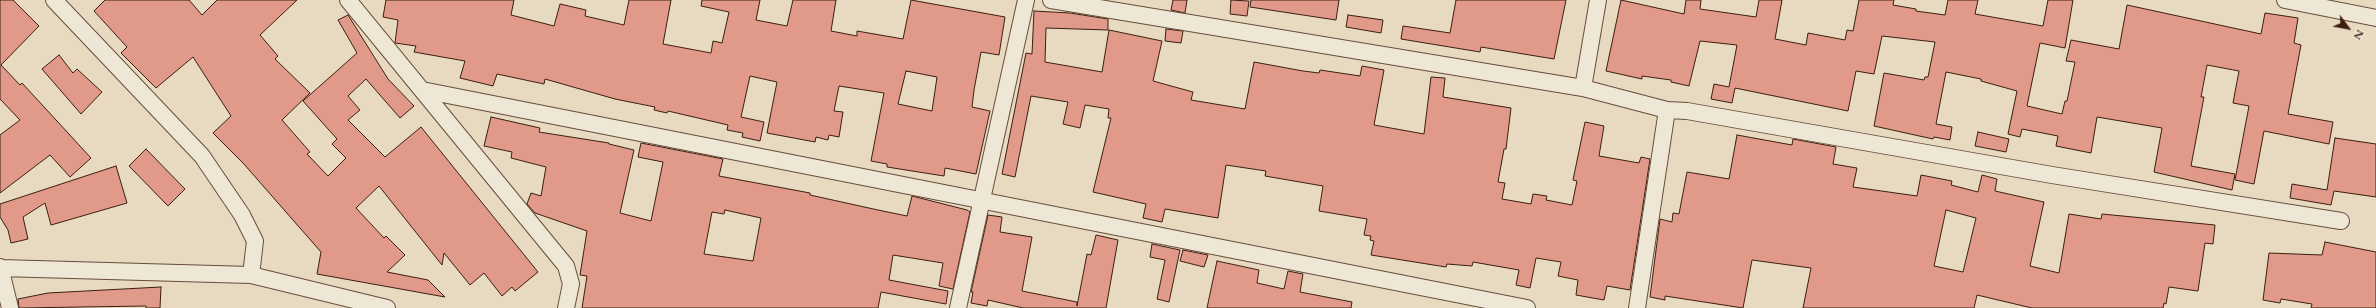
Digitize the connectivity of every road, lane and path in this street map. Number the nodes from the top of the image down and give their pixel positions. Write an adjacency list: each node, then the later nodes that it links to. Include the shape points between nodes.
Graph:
1 (54, 0): 14 (street, via 202,156 242,215 255,241)
2 (348, 0): 9 (street)
3 (1026, 0): 11 (street)
4 (1051, 0): 8 (street)
5 (1598, 0): 8 (street)
6 (2284, 0): 7 (street)
7 (2376, 18)
8 (1583, 88): 10 (street)
9 (422, 90): 11 (street); 17 (street, via 566,266 571,284)
10 (1666, 110): 12 (street, via 1687,111 2052,175); 20 (street)
11 (982, 202): 18 (street); 19 (street)
12 (2341, 221)
13 (0, 268): 14 (street); 15 (street)
14 (251, 275): 16 (street)
15 (10, 308)
16 (387, 308)
17 (566, 308)
18 (958, 308)
19 (1527, 308)
20 (1636, 308)

